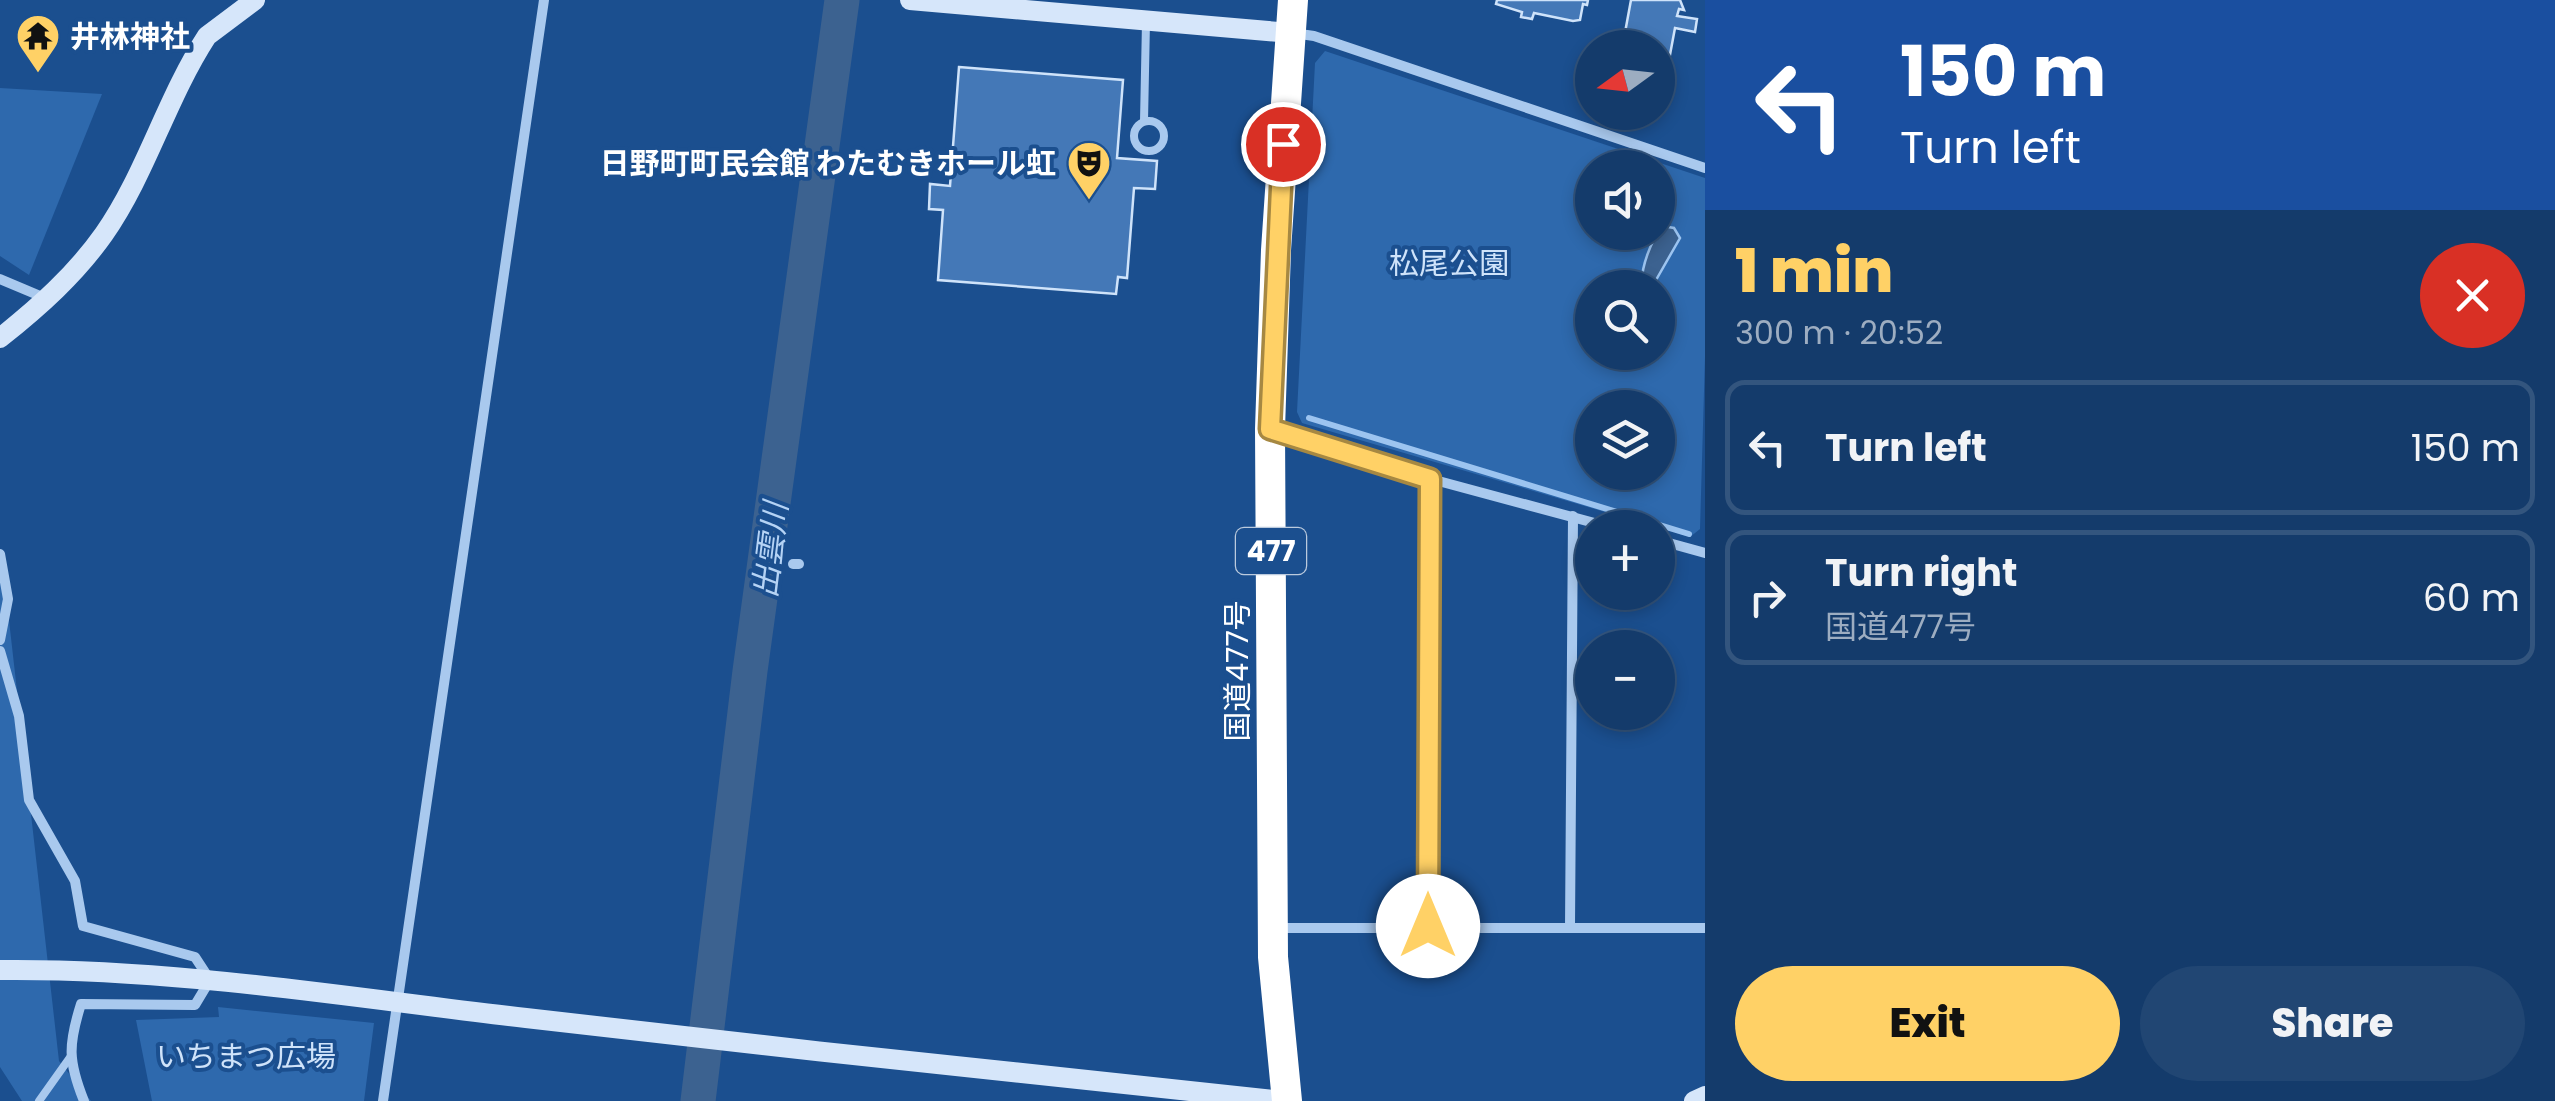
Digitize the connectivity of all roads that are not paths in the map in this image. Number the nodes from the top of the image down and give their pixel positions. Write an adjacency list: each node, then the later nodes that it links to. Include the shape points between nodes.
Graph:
1 (255, 0): 10 (street, via 207,36 180,77 105,232)
2 (544, 0): 26 (street)
3 (910, 0): 5 (street)
4 (1293, 0): 6 (highway, 国道477号 / 477)
5 (1146, 22): 6 (street); 7 (lane)
6 (1291, 32): 8 (street); 12 (highway, 国道477号 / 477)
7 (1144, 121): 7 (lane, via 1162,127 1156,149 1135,142)
8 (1705, 168)
9 (0, 279): 10 (street)
10 (48, 299): 11 (street)
11 (0, 338)
12 (1270, 429): 13 (street); 21 (highway, 国道477号 / 477)
13 (1430, 479): 14 (street); 20 (street)
14 (1573, 516): 22 (street)
15 (1675, 545): 16 (street)
16 (1705, 553)
17 (0, 554): 18 (street, via 8,599)
18 (0, 640)
19 (0, 651): 25 (street, via 19,716 29,800 75,881 83,926 196,957)
20 (1428, 926): 21 (street); 22 (street)
21 (1274, 928): 32 (highway, 国道477号 / 477)
22 (1570, 928): 23 (street)
23 (1705, 928)
24 (0, 970): 25 (street)
25 (210, 980): 26 (street); 27 (street, via 195,1004 81,1004)
26 (396, 1003): 31 (street); 32 (street)
27 (71, 1056): 29 (lane); 30 (street)
28 (1705, 1096): 33 (street)
29 (38, 1101)
30 (84, 1101)
31 (383, 1101)
32 (1285, 1101)
33 (1694, 1101)

